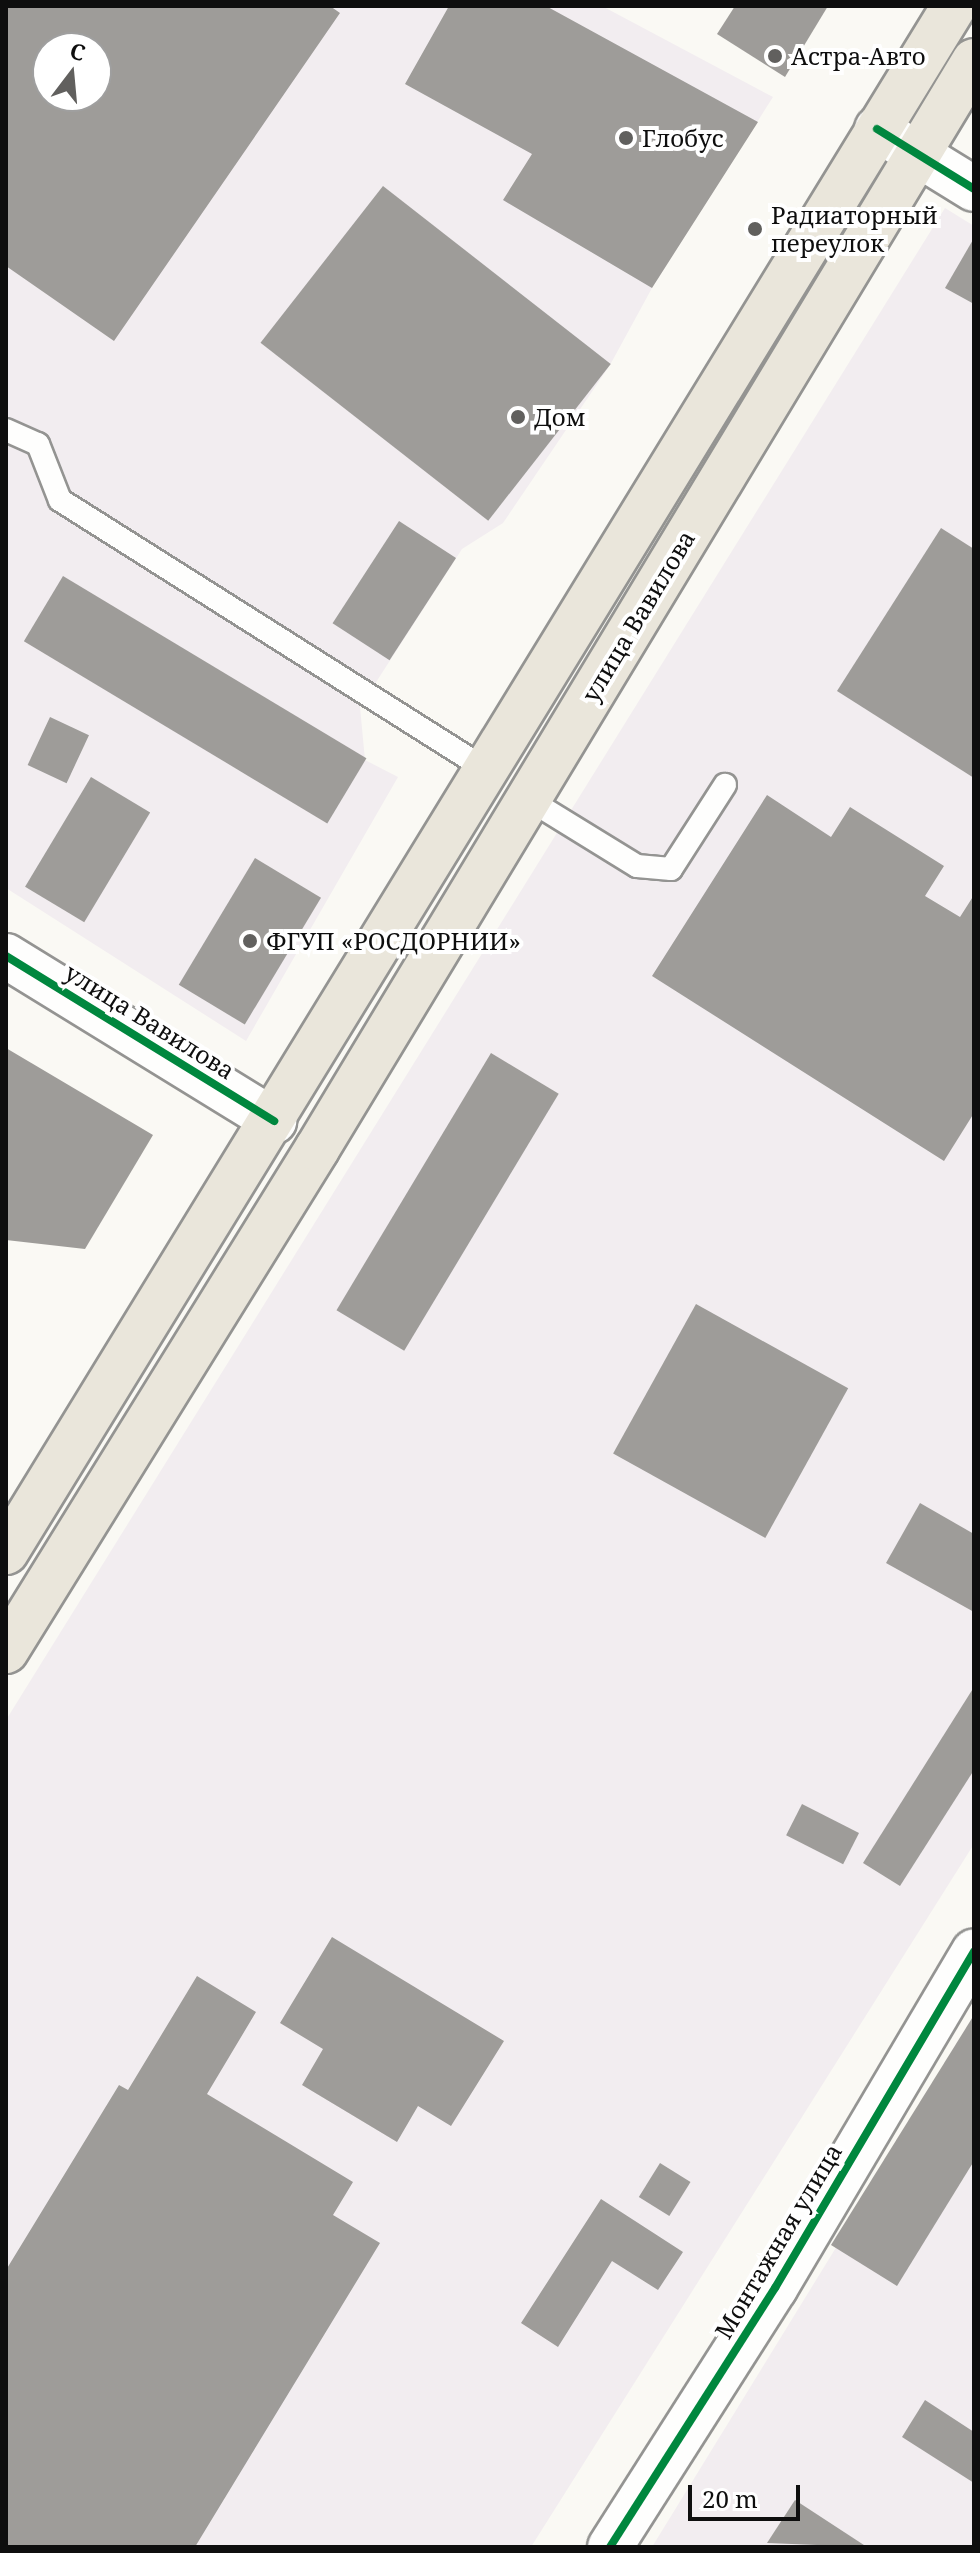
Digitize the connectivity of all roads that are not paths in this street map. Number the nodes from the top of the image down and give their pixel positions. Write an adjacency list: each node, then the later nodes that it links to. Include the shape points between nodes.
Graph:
1 (954, 6): 3 (main road, улица Вавилова)
2 (974, 61): 4 (main road, улица Вавилова)
3 (877, 129): 4 (street); 7 (main road, улица Вавилова)
4 (917, 153): 5 (street); 9 (main road, улица Вавилова)
5 (974, 189)
6 (6, 430): 7 (lane, via 38,444 60,500)
7 (487, 770): 11 (main road, улица Вавилова)
8 (725, 785): 9 (lane, via 671,869 637,866)
9 (528, 799): 13 (main road, улица Вавилова)
10 (6, 956): 11 (street, улица Вавилова)
11 (274, 1121): 12 (main road, улица Вавилова)
12 (6, 1552)
13 (6, 1651)
14 (974, 1952): 15 (street, Монтажная улица, via 775,2288)
15 (610, 2547)

